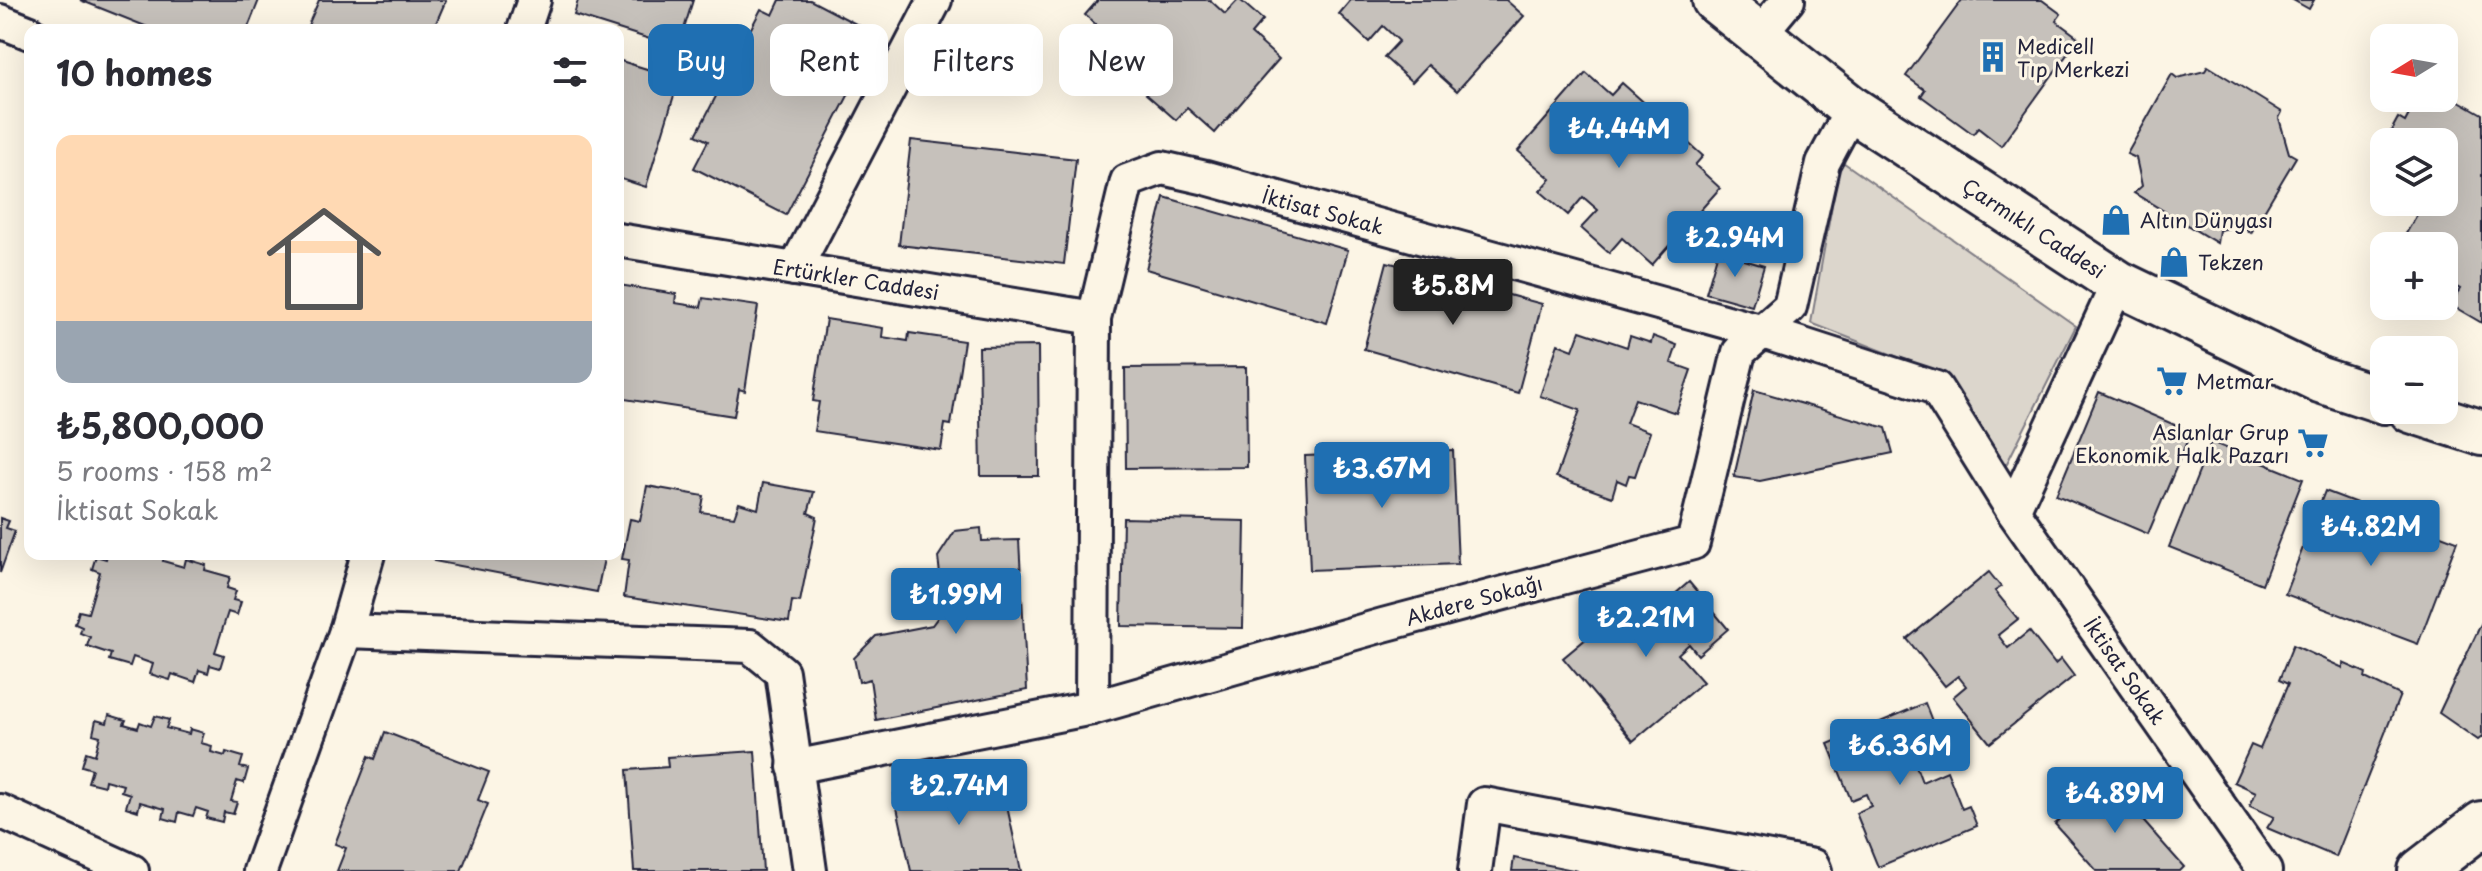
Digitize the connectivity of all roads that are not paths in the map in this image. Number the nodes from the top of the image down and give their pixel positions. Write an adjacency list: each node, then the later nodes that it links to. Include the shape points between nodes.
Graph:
1 (534, 0): 6 (street)
2 (935, 0): 11 (street)
3 (1715, 0): 8 (main road, Çarmıklı Caddesi)
4 (1788, 0): 8 (street)
5 (0, 21): 7 (street)
6 (526, 24)
7 (24, 31)
8 (1758, 36): 9 (main road, Çarmıklı Caddesi)
9 (1852, 109): 12 (main road, Çarmıklı Caddesi); 14 (street, Akdere Sokağı, via 1823,163 1790,307)
10 (624, 241): 11 (street, Ertürkler Caddesi)
11 (795, 269): 13 (street, Ertürkler Caddesi)
12 (2118, 283): 15 (main road, Çarmıklı Caddesi, via 2320,380); 18 (street)
13 (1094, 318): 14 (street, İktisat Sokak, via 1127,181 1162,168); 21 (street, İktisat Sokak)
14 (1763, 332): 18 (street, İktisat Sokak, via 1936,388); 21 (street, Akdere Sokağı, via 1739,352 1693,543)
15 (2370, 396)
16 (2454, 424): 17 (main road)
17 (2482, 433)
18 (2013, 511): 30 (street, İktisat Sokak)
19 (366, 560): 20 (street)
20 (346, 631): 22 (street, via 750,646 782,672); 26 (street)
21 (1092, 708): 22 (street, Akdere Sokağı)
22 (794, 767): 27 (street)
23 (0, 811): 25 (street)
24 (2482, 824): 31 (main road)
25 (132, 871)
26 (260, 871)
27 (810, 871)
28 (1475, 871): 29 (street, via 1484,804 1813,866)
29 (1815, 871)
30 (2265, 871)
31 (2421, 871)

